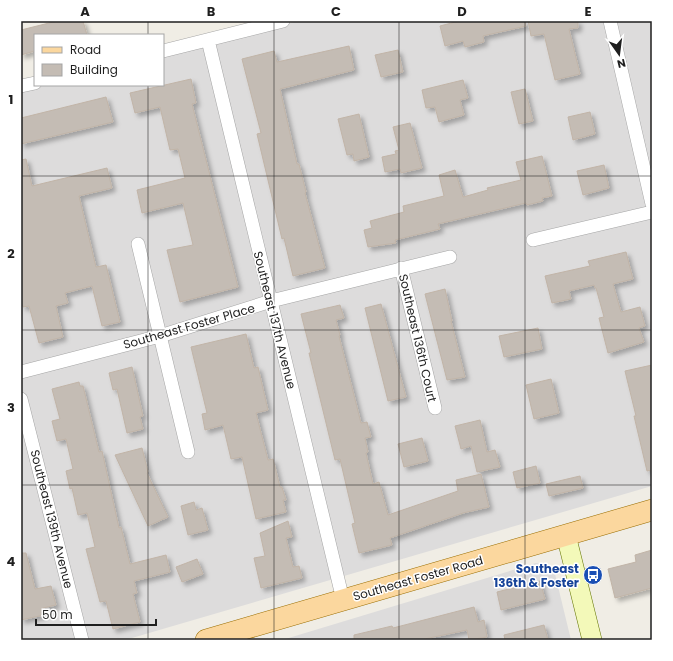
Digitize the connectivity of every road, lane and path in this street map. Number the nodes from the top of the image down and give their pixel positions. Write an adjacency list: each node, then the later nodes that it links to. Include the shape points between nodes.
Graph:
1 (283, 21): 3 (street)
2 (610, 21): 7 (street)
3 (208, 40): 4 (street); 13 (street, Southeast 137th Avenue)
4 (164, 51)
5 (34, 83): 6 (street)
6 (21, 86)
7 (652, 204)
8 (652, 212): 9 (street)
9 (533, 240)
10 (138, 244): 14 (street)
11 (450, 256): 12 (street, Southeast Foster Place)
12 (401, 268): 13 (street, Southeast Foster Place); 17 (street, Southeast 136th Court)
13 (271, 301): 14 (street, Southeast Foster Place); 21 (street, Southeast 137th Avenue)
14 (160, 336): 15 (street, Southeast Foster Place); 18 (street)
15 (21, 372)
16 (21, 399): 22 (street, Southeast 139th Avenue)
17 (434, 408)
18 (188, 452)
19 (652, 510): 20 (main road, Southeast Foster Road)
20 (566, 535): 21 (main road, Southeast Foster Road); 24 (street)
21 (343, 600): 23 (main road, Southeast Foster Road)
22 (82, 640)
23 (206, 640)
24 (592, 640)

